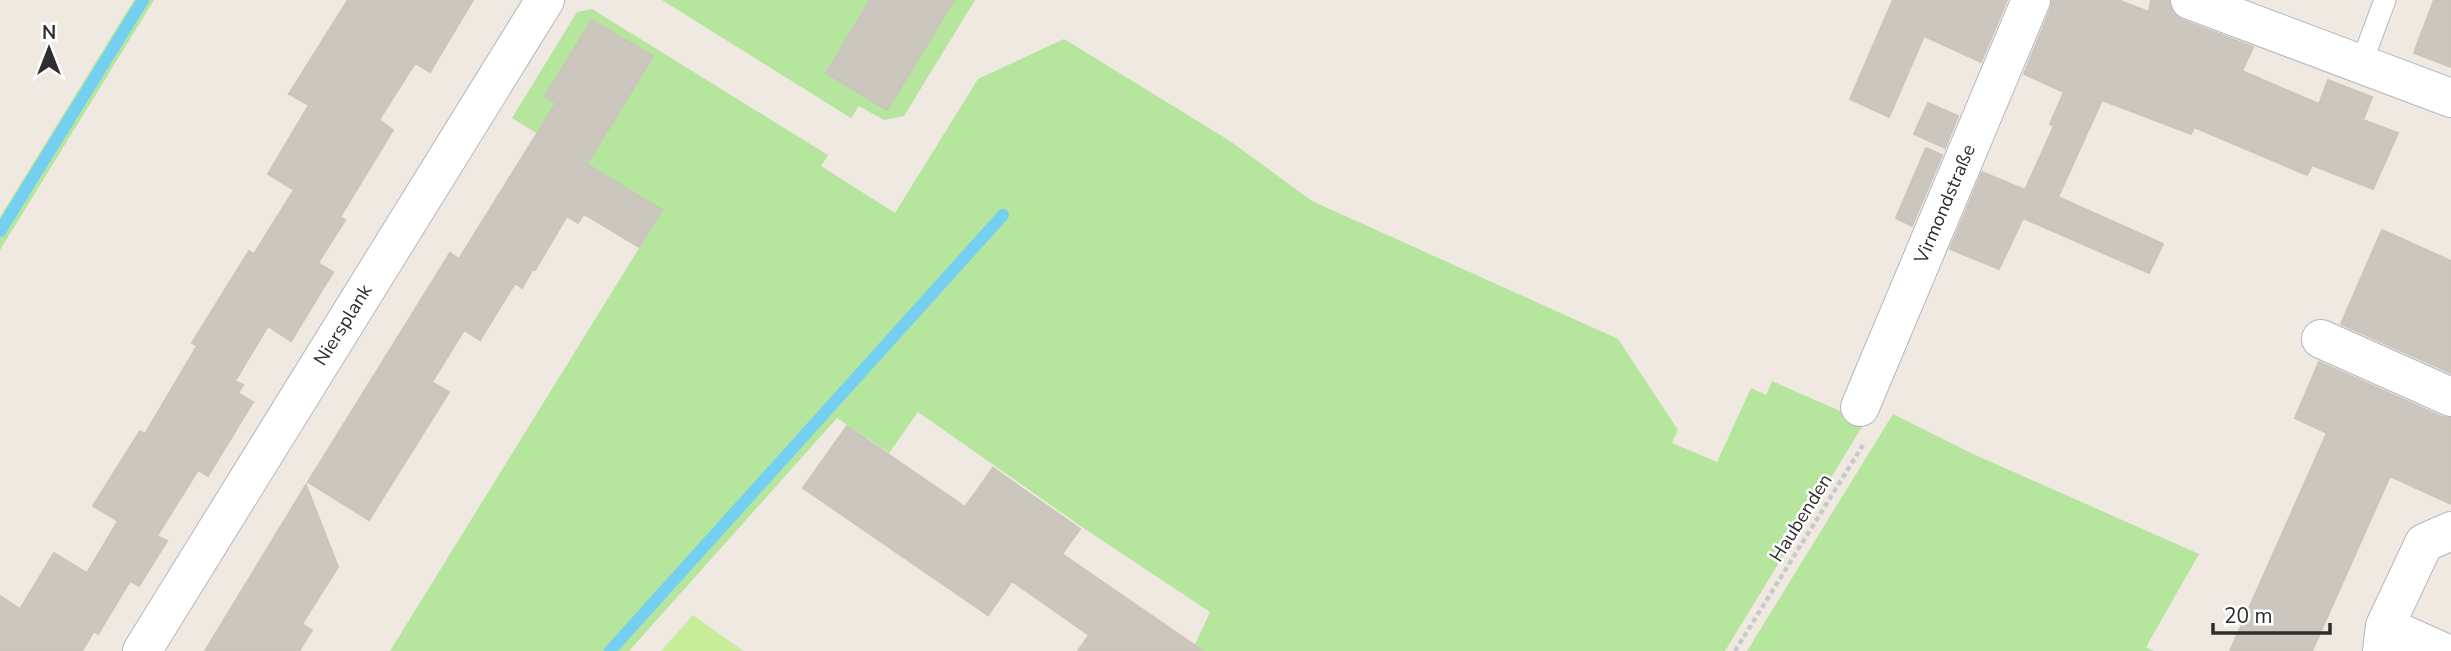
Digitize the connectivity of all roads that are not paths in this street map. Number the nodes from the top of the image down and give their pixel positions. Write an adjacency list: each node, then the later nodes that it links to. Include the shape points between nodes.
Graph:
1 (545, 0): 12 (street, Niersplank)
2 (2031, 0): 9 (street, Virmondstraße)
3 (2190, 0): 5 (street)
4 (2385, 0): 5 (lane)
5 (2361, 64): 6 (street)
6 (2451, 98)
7 (2321, 339): 8 (street)
8 (2451, 397)
9 (1860, 407)
10 (2451, 531): 11 (street, via 2424,543)
11 (2384, 639): 13 (street)
12 (142, 651)
13 (2441, 651)

